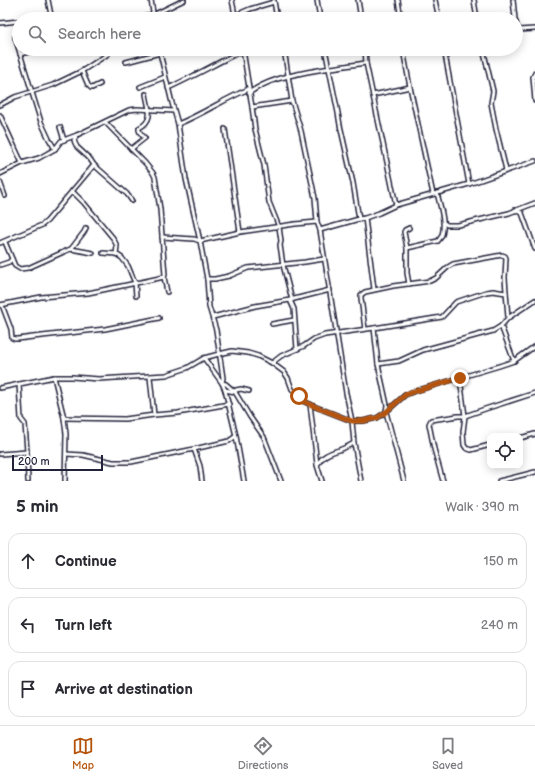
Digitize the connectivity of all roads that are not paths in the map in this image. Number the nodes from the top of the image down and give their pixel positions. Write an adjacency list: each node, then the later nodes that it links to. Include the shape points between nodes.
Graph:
1 (48, 0): 12 (street)
2 (152, 0): 13 (street)
3 (184, 0): 14 (street)
4 (232, 0): 15 (street)
5 (317, 0): 18 (street)
6 (358, 0): 19 (street)
7 (398, 0): 20 (street)
8 (435, 0): 21 (street)
9 (474, 0): 22 (street)
10 (513, 0): 23 (street)
11 (274, 1): 16 (street); 17 (street)
12 (50, 12)
13 (153, 12)
14 (159, 12)
15 (234, 12)
16 (242, 12)
17 (276, 12)
18 (319, 12)
19 (360, 12)
20 (400, 12)
21 (438, 12)
22 (476, 12)
23 (515, 12)
24 (12, 22): 25 (street)
25 (0, 23)
26 (535, 29): 27 (street)
27 (523, 30)
28 (21, 56): 53 (street)
29 (105, 56): 43 (street)
30 (144, 56): 40 (street)
31 (160, 56): 46 (street)
32 (232, 56): 51 (street)
33 (246, 56): 52 (street)
34 (285, 56): 45 (street)
35 (326, 56): 42 (street)
36 (366, 56): 41 (street)
37 (404, 56): 50 (street)
38 (445, 56): 79 (street)
39 (485, 56): 76 (street, via 493,91 491,103)
40 (126, 62)
41 (366, 63): 42 (street); 55 (street)
42 (329, 68): 45 (street); 91 (street)
43 (82, 71): 48 (street, via 91,88); 53 (street)
44 (535, 73): 47 (street)
45 (288, 76): 52 (street); 56 (street)
46 (165, 77): 49 (street); 51 (street)
47 (534, 77): 57 (street)
48 (100, 84)
49 (140, 87)
50 (410, 87): 55 (street); 82 (street)
51 (168, 88): 61 (street)
52 (249, 91): 59 (street); 64 (street, via 237,94)
53 (31, 92): 58 (street); 71 (street, via 41,122)
54 (146, 94): 60 (street)
55 (373, 95): 86 (street)
56 (292, 101): 59 (street); 92 (street, via 315,198)
57 (535, 102)
58 (0, 105)
59 (252, 107): 94 (street, via 269,202)
60 (148, 109): 61 (street); 63 (street, via 129,110); 72 (street, via 148,123 139,129 144,139)
61 (174, 111): 64 (street)
62 (0, 115): 74 (street)
63 (105, 122): 67 (street); 72 (street)
64 (178, 124): 100 (street, via 186,179)
65 (60, 128): 69 (street)
66 (225, 129): 98 (street)
67 (77, 135): 68 (street); 70 (street)
68 (70, 138): 69 (street); 70 (street)
69 (64, 140): 71 (street)
70 (74, 144): 75 (street)
71 (55, 149): 74 (street, via 39,158)
72 (131, 149): 99 (street, via 155,177)
73 (535, 161): 76 (street)
74 (22, 163): 77 (street)
75 (94, 166): 80 (street); 84 (street)
76 (506, 170): 79 (street)
77 (0, 174)
78 (0, 182): 83 (street)
79 (469, 184): 81 (street)
80 (72, 191): 101 (street, via 42,225); 108 (street, via 113,238 117,246)
81 (437, 193): 82 (street); 93 (street)
82 (433, 194): 86 (street)
83 (5, 196)
84 (132, 201)
85 (535, 203): 87 (street)
86 (396, 205): 90 (street)
87 (523, 207): 88 (street); 89 (street)
88 (514, 210): 89 (street); 93 (street, via 458,225 447,225)
89 (522, 213): 103 (street)
90 (365, 218): 91 (street); 117 (street)
91 (359, 219): 97 (street)
92 (318, 222): 94 (street); 97 (street)
93 (444, 222): 104 (street, via 442,238 438,241)
94 (279, 227): 98 (street); 112 (street)
95 (86, 228): 105 (street)
96 (410, 228): 104 (street, via 404,232)
97 (320, 230): 110 (street)
98 (240, 232): 100 (street)
99 (162, 237): 100 (street); 113 (street, via 166,272)
100 (200, 241): 114 (street)
101 (5, 242): 102 (street); 109 (street)
102 (0, 243)
103 (535, 246)
104 (407, 248): 116 (street)
105 (71, 249): 106 (street); 109 (street, via 24,269 15,266)
106 (93, 253)
107 (103, 253): 108 (street)
108 (116, 254): 115 (street, via 128,266)
109 (12, 259): 111 (street)
110 (324, 259): 112 (street); 118 (street)
111 (0, 265)
112 (283, 265): 114 (street, via 248,268 229,276); 123 (street)
113 (164, 276): 115 (street); 119 (street)
114 (207, 279): 127 (street, via 209,307)
115 (135, 283): 121 (street); 125 (street)
116 (409, 284): 117 (street); 120 (street, via 433,280 453,264 502,255 506,258)
117 (374, 289): 134 (street, via 361,295)
118 (330, 290): 122 (street); 135 (street)
119 (167, 292)
120 (506, 293): 129 (street); 133 (street, via 486,292 456,302 442,317)
121 (136, 296)
122 (296, 299): 123 (street); 126 (street)
123 (291, 300): 126 (street); 127 (street)
124 (535, 300): 129 (street)
125 (1, 305): 128 (street, via 12,338 16,340 105,329)
126 (294, 309): 130 (street)
127 (213, 317): 138 (street)
128 (159, 318)
129 (508, 318): 132 (street)
130 (294, 320): 131 (street); 137 (street)
131 (272, 324)
132 (501, 326): 140 (street); 142 (street, via 493,331 423,350 399,361)
133 (374, 328): 134 (street); 142 (street)
134 (365, 329): 135 (street)
135 (337, 334): 137 (street, via 314,339); 159 (street)
136 (535, 346): 140 (street)
137 (297, 349): 141 (street)
138 (219, 354): 139 (street); 141 (street, via 232,351 248,353); 146 (street)
139 (204, 358): 144 (street, via 186,368); 146 (street)
140 (514, 360): 145 (street)
141 (272, 363): 154 (street, via 284,372 294,392)
142 (378, 364): 155 (street, via 387,405)
143 (54, 377): 144 (street); 147 (street); 158 (street)
144 (150, 377): 156 (street)
145 (460, 378): 155 (street, via 405,395); 157 (street)
146 (222, 383): 149 (street); 151 (street)
147 (19, 384): 148 (street); 167 (street, via 21,419 25,424)
148 (0, 388)
149 (225, 390): 151 (street); 153 (street)
150 (248, 391): 151 (street, via 238,389)
151 (235, 392): 178 (street, via 264,437)
152 (535, 393): 157 (street)
153 (228, 404): 156 (street); 161 (street)
154 (310, 404): 159 (street); 166 (street)
155 (386, 412): 159 (street, via 377,418); 181 (street)
156 (154, 415): 158 (street, via 125,418)
157 (465, 416): 164 (street, via 463,432 466,448 471,450); 182 (street, via 429,422)
158 (64, 418): 169 (street)
159 (352, 421): 163 (street)
160 (535, 434): 162 (street)
161 (236, 436): 165 (street); 177 (street)
162 (523, 437)
163 (354, 443): 170 (street); 180 (street)
164 (487, 446)
165 (194, 449): 169 (street, via 131,462 113,462); 176 (street)
166 (315, 450): 170 (street); 171 (street)
167 (27, 452): 168 (street); 174 (street)
168 (0, 454)
169 (66, 454): 175 (street)
170 (324, 456): 171 (street)
171 (317, 464): 179 (street)
172 (535, 472): 173 (street)
173 (520, 476): 183 (street); 184 (street)
174 (28, 481)
175 (65, 481)
176 (202, 481)
177 (244, 481)
178 (281, 481)
179 (322, 481)
180 (361, 481)
181 (404, 481)
182 (442, 481)
183 (499, 481)
184 (521, 481)

